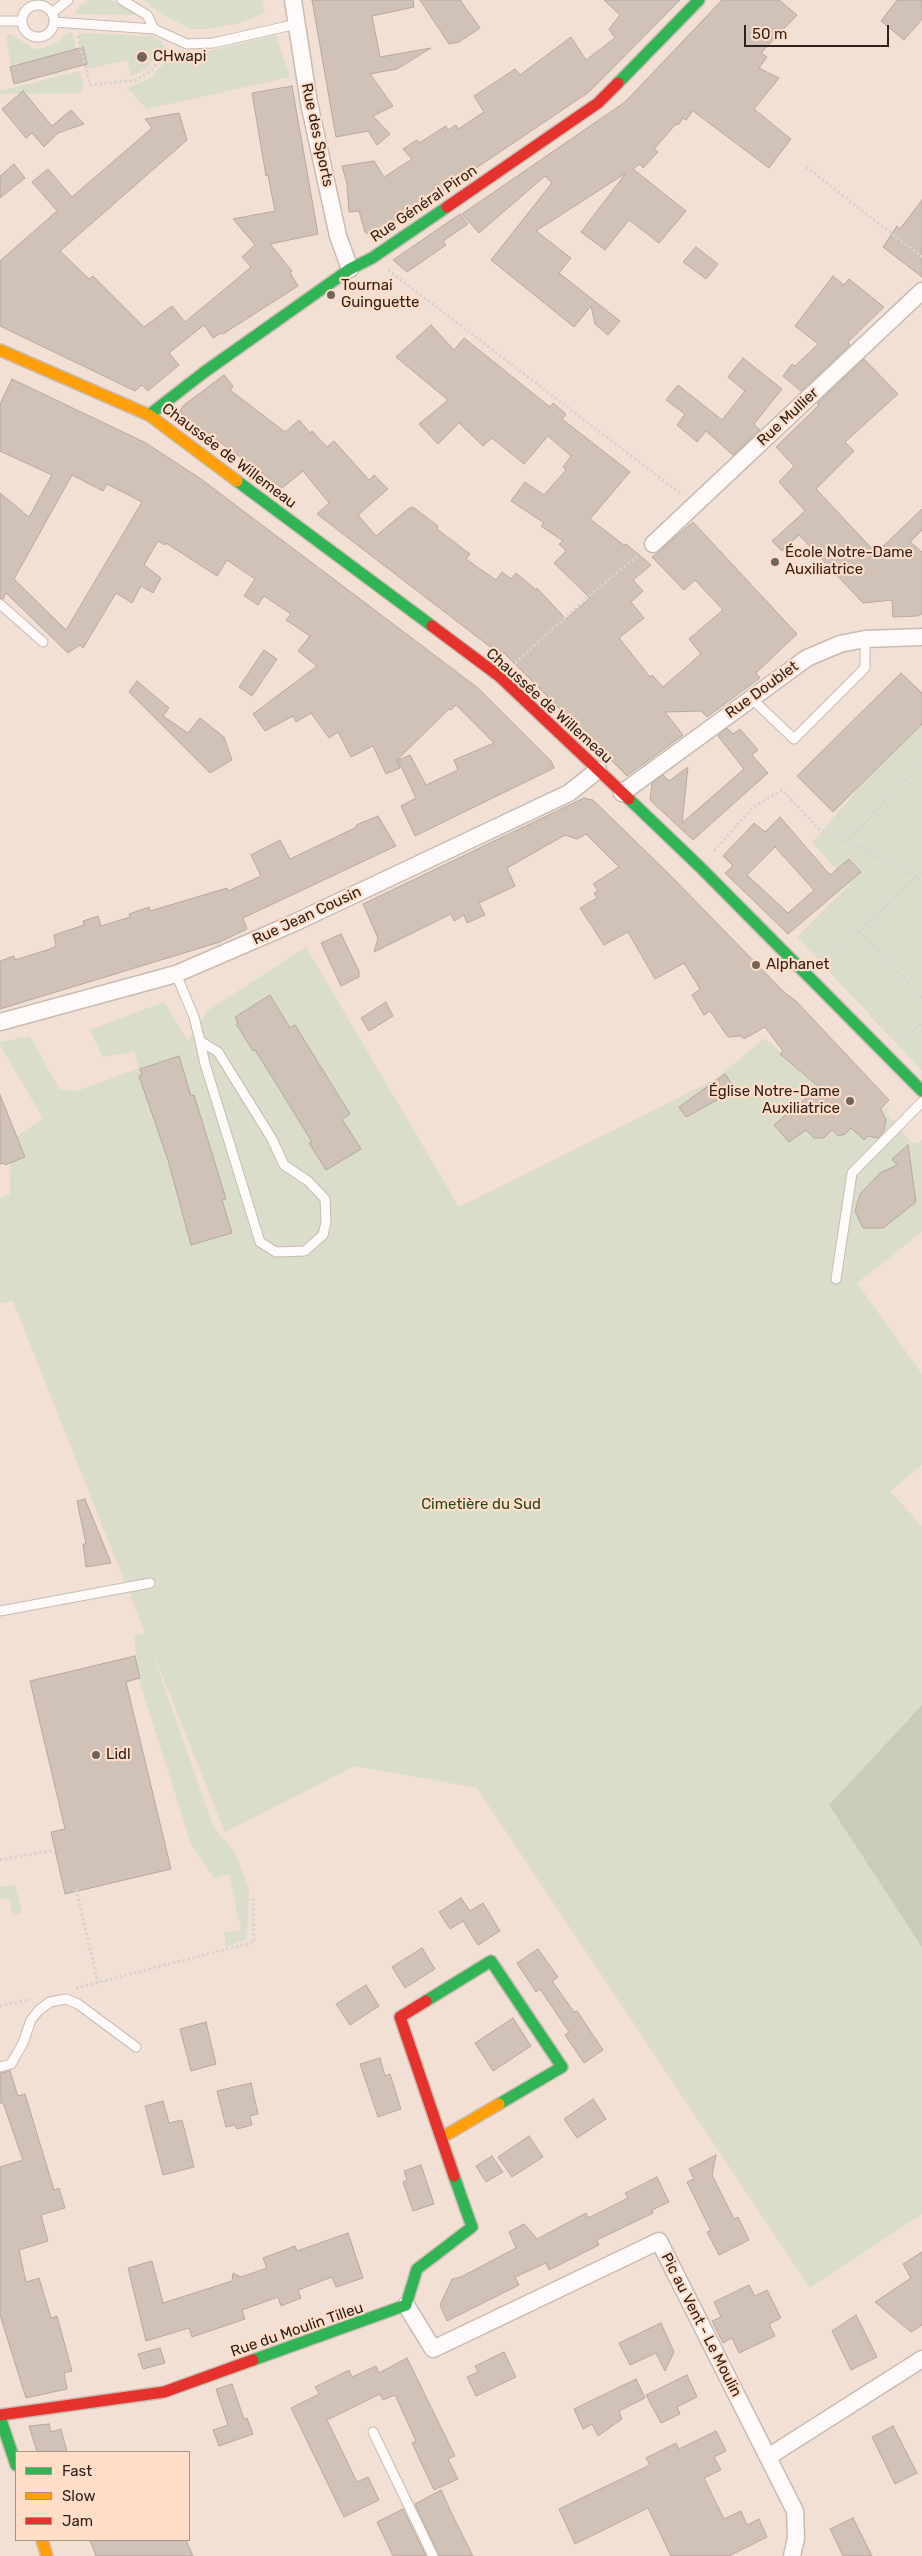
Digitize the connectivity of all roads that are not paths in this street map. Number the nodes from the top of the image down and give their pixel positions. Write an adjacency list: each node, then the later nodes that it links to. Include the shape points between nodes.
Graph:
1 (68, 0): 6 (lane)
2 (122, 0): 10 (lane, via 147,15)
3 (293, 0): 9 (street, Rue des Sports)
4 (699, 0): 11 (street, Rue Général Piron, via 598,103 372,258)
5 (40, 2): 6 (lane); 8 (lane, via 25,11)
6 (53, 17): 8 (lane, via 46,36 35,37 26,32); 10 (lane, via 75,23)
7 (0, 21): 8 (lane)
8 (22, 21)
9 (297, 24): 10 (lane, via 213,43 187,44); 11 (street, Rue des Sports, via 309,103 338,236)
10 (154, 29)
11 (350, 269): 14 (street, Rue Général Piron)
12 (922, 291): 15 (street, Rue Mullier)
13 (1, 354): 14 (street, Chaussée de Willemeau)
14 (149, 415): 21 (street, Chaussée de Willemeau, via 499,676)
15 (653, 544)
16 (0, 604): 19 (lane)
17 (922, 637): 18 (street, Rue Doublet)
18 (865, 639): 20 (street, Rue Doublet, via 840,644 807,658); 20 (lane, via 865,668 794,739)
19 (42, 642)
20 (751, 698): 22 (street, Rue Doublet)
21 (598, 770): 22 (street, Chaussée de Willemeau); 23 (street, Rue Jean Cousin, via 564,796 302,919)
22 (622, 793): 26 (street, Chaussée de Willemeau)
23 (176, 974): 24 (street, Rue Jean Cousin); 25 (lane)
24 (0, 1022)
25 (200, 1041): 25 (lane, via 260,1242 276,1252 306,1251 323,1235 325,1200 308,1181 284,1165 272,1139 218,1052)
26 (922, 1091)
27 (922, 1102): 28 (lane, via 852,1173)
28 (836, 1279)
29 (150, 1583): 30 (lane)
30 (0, 1611)
31 (136, 2047): 32 (lane, via 78,2004 66,1999 50,2002 39,2010 11,2064)
32 (0, 2067)
33 (441, 2138): 33 (street, via 400,2017 491,1961 562,2067); 34 (street, via 472,2227 417,2269)
34 (406, 2305): 36 (street, Rue du Moulin Tilleu, via 164,2392); 38 (street, Pic au Vent - Le Moulin, via 434,2349 659,2241)
35 (922, 2359): 38 (street)
36 (0, 2416): 39 (street)
37 (373, 2432): 42 (lane)
38 (768, 2457): 43 (street, Pic au Vent - Le Moulin, via 795,2511 796,2538)
39 (15, 2462)
40 (42, 2541): 41 (street)
41 (47, 2556)
42 (432, 2556)
43 (792, 2556)

